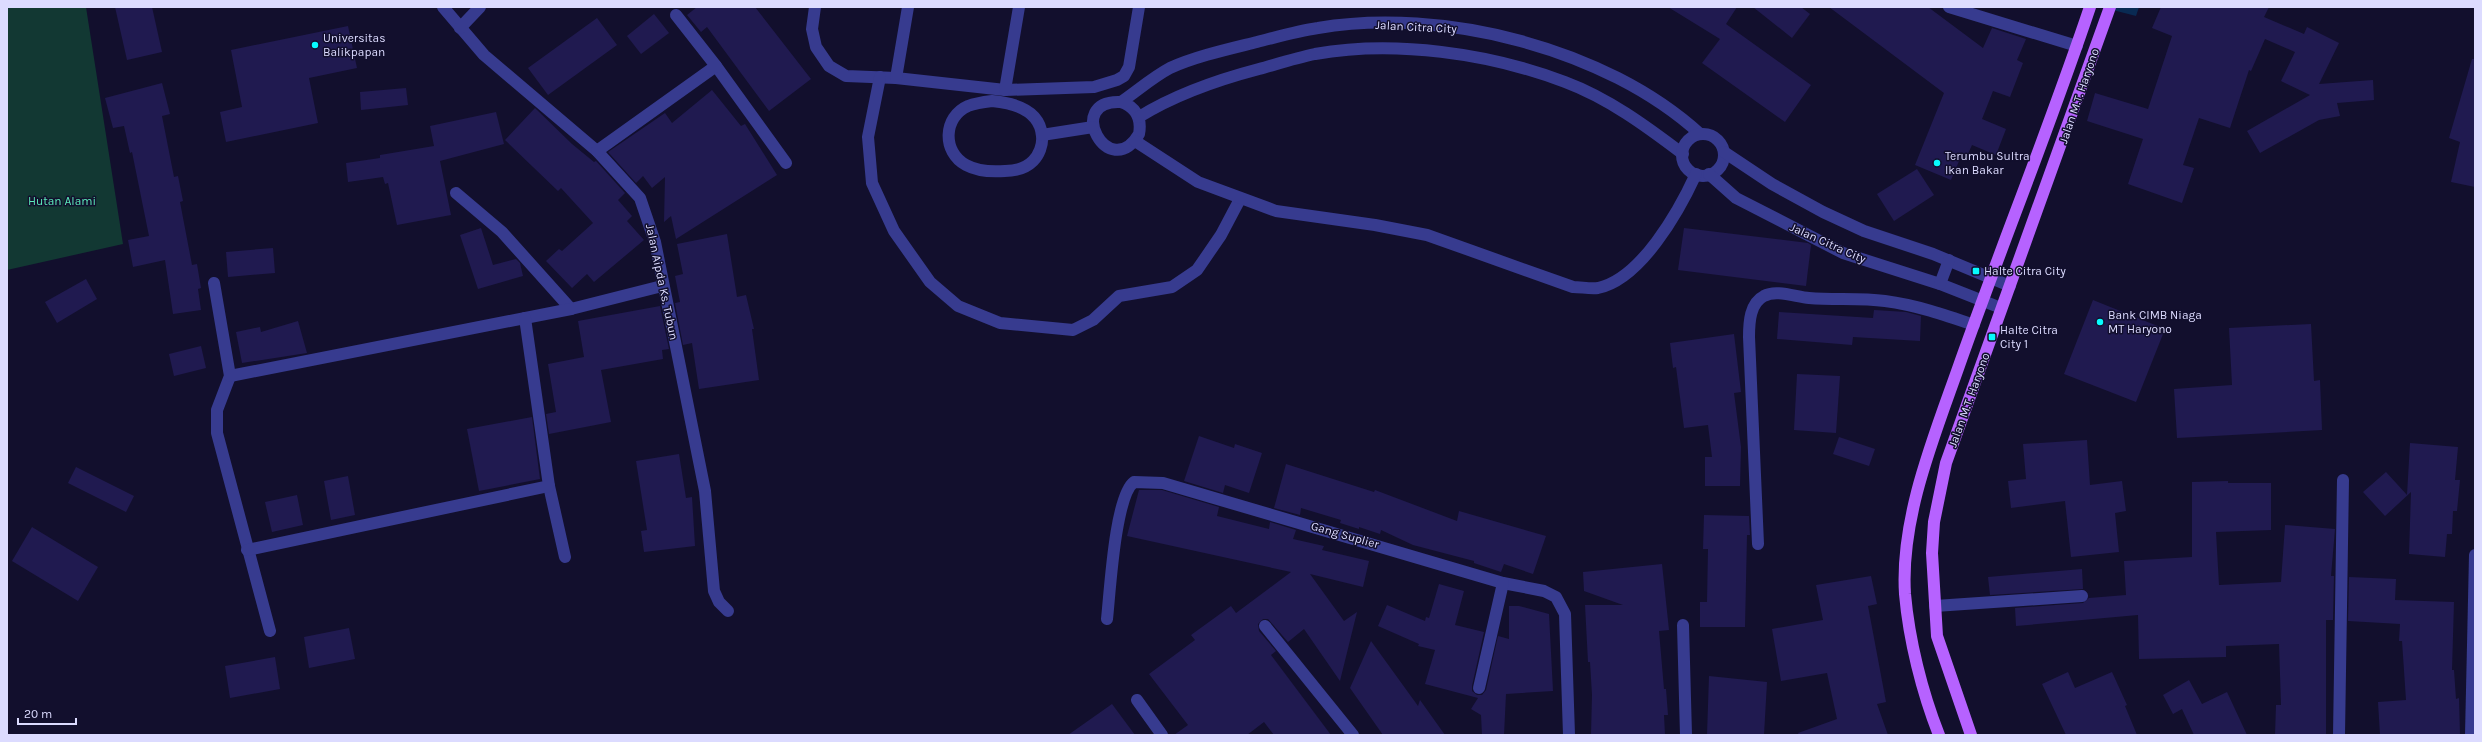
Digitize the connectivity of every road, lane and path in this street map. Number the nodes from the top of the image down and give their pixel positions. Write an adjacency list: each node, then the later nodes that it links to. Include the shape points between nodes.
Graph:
1 (444, 7): 11 (street, Jalan Aipda Ks. Tubun)
2 (480, 7): 11 (street)
3 (815, 7): 14 (street, via 812,29 816,47 829,66 846,76)
4 (908, 7): 15 (street)
5 (1019, 7): 16 (street)
6 (1139, 7): 16 (street, via 1129,66 1124,76 1094,87)
7 (1949, 7): 12 (street)
8 (2090, 7): 12 (main road, Jalan M.T. Haryono)
9 (2110, 7): 36 (main road, Jalan M.T. Haryono)
10 (676, 15): 13 (street)
11 (460, 28): 23 (street, Jalan Aipda Ks. Tubun, via 484,55)
12 (2077, 46): 32 (main road, Jalan M.T. Haryono)
13 (716, 66): 23 (street); 26 (street)
14 (880, 77): 15 (street); 30 (street, via 868,137 871,175 872,183 894,231 930,282 958,306 1000,323 1073,330 1093,320 1119,296 1172,288 1197,270 1221,235)
15 (896, 78): 16 (street)
16 (1005, 90)
17 (1121, 102): 18 (street, via 1129,105); 19 (street, Jalan Citra City, via 1113,101 1099,109); 20 (street, Jalan Citra City, via 1171,68 1233,48 1318,28 1421,24 1516,38 1562,54 1649,97)
18 (1139, 117): 22 (street, via 1139,134); 25 (street, Jalan Citra City, via 1168,99 1222,80 1315,54 1355,50 1410,50 1492,59 1566,82 1629,115)
19 (1093, 127): 21 (street); 22 (street, via 1098,140 1112,148 1120,149)
20 (1700, 134): 24 (street, via 1714,136); 25 (street, via 1687,142)
21 (1042, 135): 21 (street, via 1041,148 1031,163 1014,171 1001,172 977,168 959,160 949,145 948,135 952,122 960,111 992,101 1014,105 1032,114 1038,121)
22 (1135, 141): 30 (street, via 1198,182)
23 (597, 152): 35 (street, Jalan Aipda Ks. Tubun, via 640,198 655,242)
24 (1724, 152): 28 (street, via 1723,162 1719,168); 31 (street, via 1772,184 1864,232)
25 (1683, 154): 27 (street, via 1688,168)
26 (786, 162)
27 (1696, 174): 28 (street); 30 (street, via 1665,227 1633,269 1619,280 1597,288 1573,287 1427,235 1375,224 1276,211)
28 (1709, 174): 34 (street, Jalan Citra City, via 1736,198 1843,253)
29 (456, 193): 39 (street, via 502,232)
30 (1240, 199)
31 (1949, 260): 32 (street); 34 (street)
32 (1990, 277): 36 (street); 37 (main road, Jalan M.T. Haryono)
33 (214, 283): 42 (street)
34 (1940, 284): 37 (street, Jalan Citra City)
35 (662, 286): 39 (street); 52 (street, Jalan Aipda Ks. Tubun, via 705,491 714,591 719,602)
36 (2010, 286): 38 (main road, Jalan M.T. Haryono)
37 (1983, 300): 38 (street, Jalan Citra City); 41 (main road, Jalan M.T. Haryono)
38 (2001, 308): 51 (main road, Jalan M.T. Haryono, via 1946,463 1934,522 1932,553)
39 (571, 309): 40 (street)
40 (525, 318): 42 (street); 44 (street)
41 (1974, 325): 45 (street, via 1927,310 1885,301 1778,294 1768,294 1758,300 1751,314 1748,337); 63 (main road, Jalan M.T. Haryono, via 1930,448 1913,505 1907,557 1905,593 1912,635 1924,695)
42 (230, 376): 46 (street, via 218,410 217,433)
43 (2343, 480): 65 (street)
44 (549, 486): 46 (street); 48 (street)
45 (1758, 544)
46 (247, 550): 56 (street)
47 (2475, 555): 66 (street)
48 (565, 557)
49 (1502, 582): 53 (street, Gang Suplier, via 1234,503 1144,480 1129,485 1122,498); 57 (street); 61 (street, Gang Suplier, via 1544,591 1560,602 1565,614)
50 (2082, 596): 51 (street)
51 (1935, 606): 64 (main road, Jalan M.T. Haryono, via 1937,636)
52 (728, 611)
53 (1107, 619)
54 (1683, 625): 62 (street)
55 (1265, 626): 60 (street)
56 (270, 631)
57 (1479, 688)
58 (1137, 700): 59 (street)
59 (1162, 735)
60 (1352, 735)
61 (1569, 735)
62 (1686, 735)
63 (1939, 735)
64 (1970, 735)
65 (2339, 735)
66 (2471, 735)

